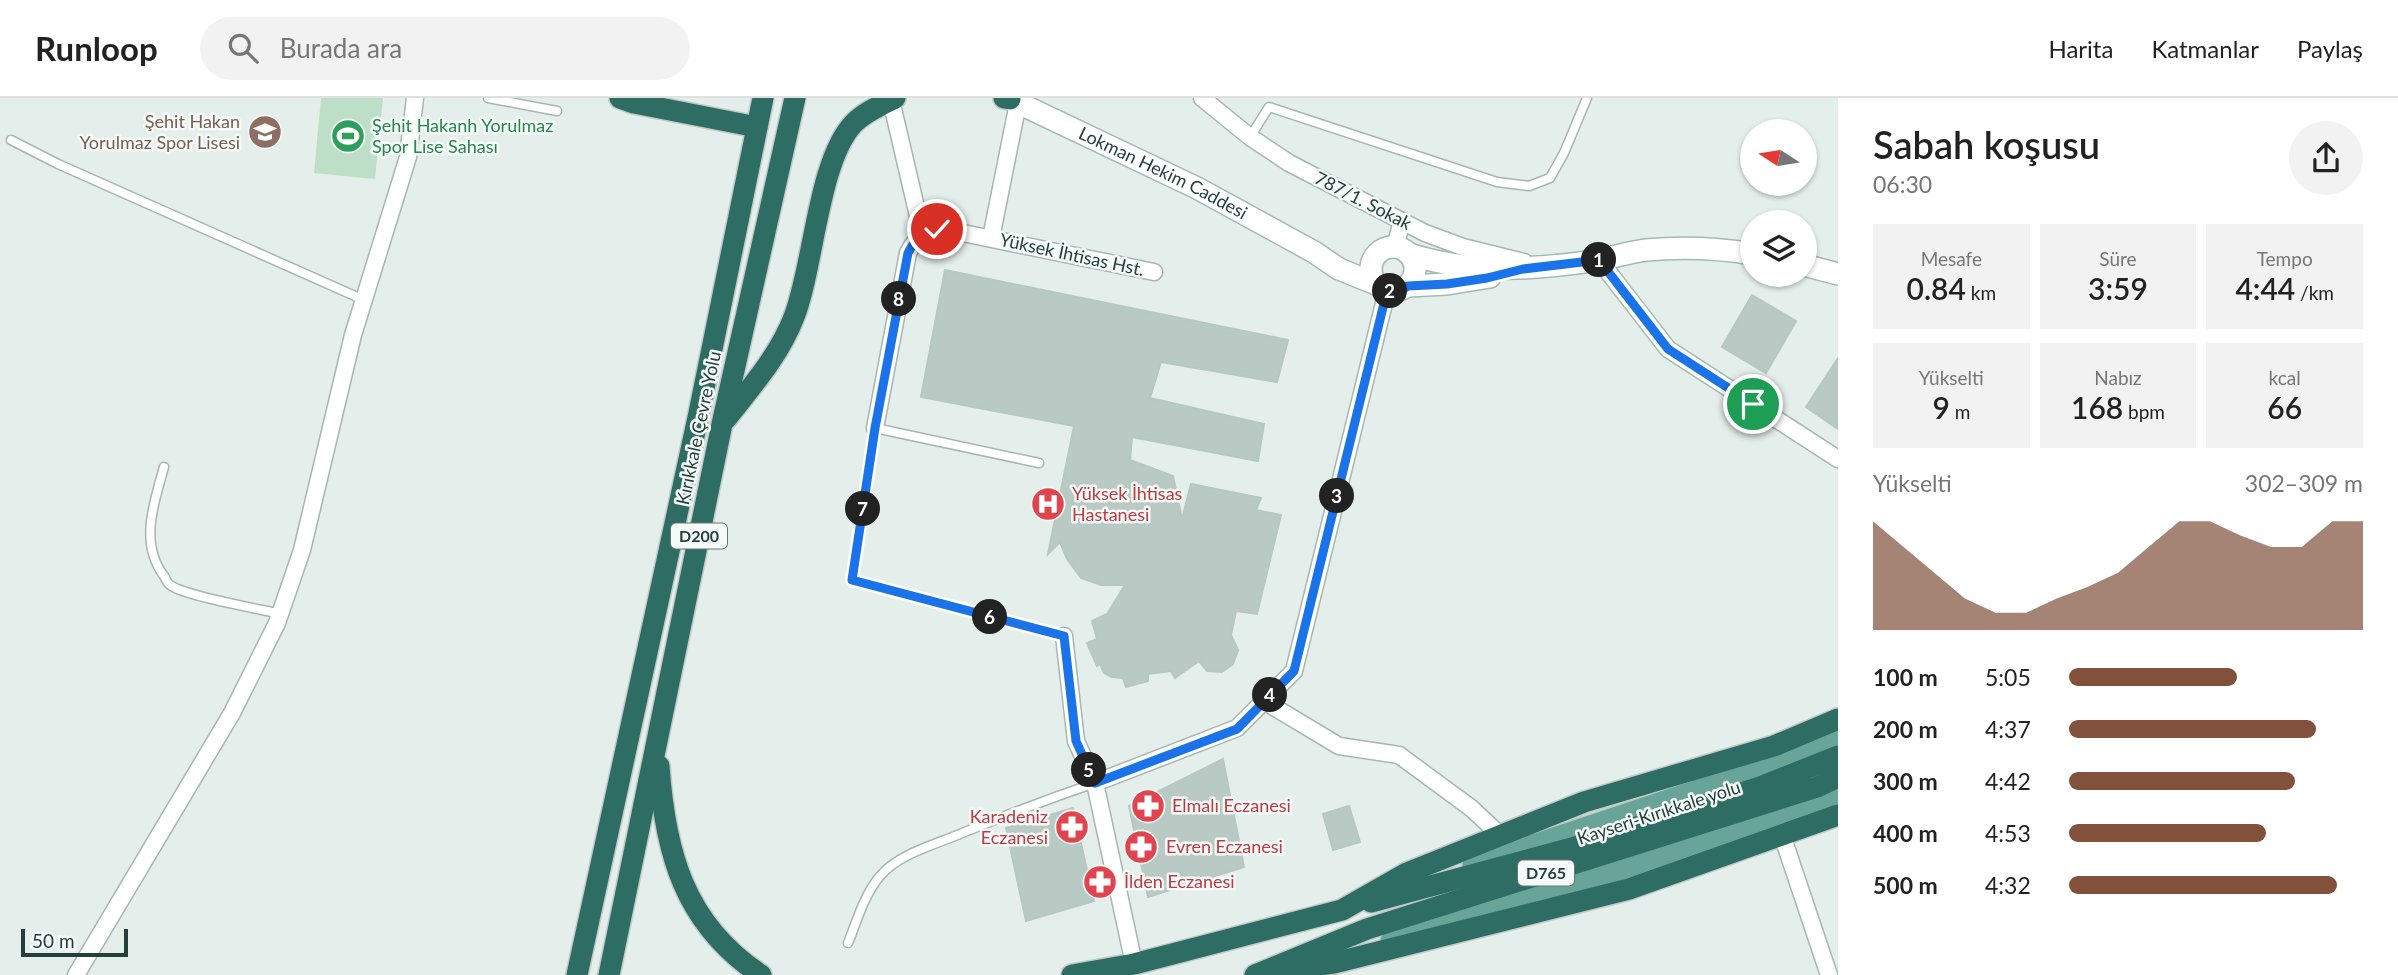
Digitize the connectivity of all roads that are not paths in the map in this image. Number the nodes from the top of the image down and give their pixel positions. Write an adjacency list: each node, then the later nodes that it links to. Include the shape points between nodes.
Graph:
1 (415, 98): 27 (street, via 408,157)
2 (488, 98): 10 (lane)
3 (620, 98): 11 (highway)
4 (763, 98): 11 (highway, Kırıkkale Çevre Yolu / D200)
5 (795, 98): 28 (highway, Kırıkkale Çevre Yolu / D200)
6 (1202, 98): 12 (street, 787/1. Sokak)
7 (1587, 98): 12 (lane, via 1550,178 1529,186 1497,182 1269,107)
8 (892, 99): 15 (street); 28 (highway, via 855,122 842,138 829,173 795,314 778,350)
9 (1010, 100): 16 (street, Yüksek İhtisas Hst.); 18 (street, Lokman Hekim Caddesi, via 1198,188)
10 (557, 111)
11 (757, 127): 50 (highway, Kırıkkale Çevre Yolu / D200)
12 (1250, 137): 14 (street, 787/1. Sokak, via 1289,163)
13 (12, 140): 27 (lane)
14 (1402, 221): 17 (street); 22 (street, 787/1. Sokak, via 1424,233)
15 (922, 233): 16 (street, Yüksek İhtisas Hst., via 937,229); 29 (street, via 908,253)
16 (991, 238): 24 (street, Yüksek İhtisas Hst.)
17 (1402, 251): 20 (street, via 1385,248); 22 (street, via 1463,267); 26 (street, via 1415,265 1415,272)
18 (1314, 252): 20 (street, via 1352,260); 26 (street, via 1339,268)
19 (1740, 253): 21 (street, via 1644,250)
20 (1373, 258): 26 (street, via 1370,272)
21 (1599, 260): 22 (street); 30 (street, via 1668,349)
22 (1533, 268): 26 (street, via 1487,278)
23 (1817, 268): 25 (street)
24 (1154, 272)
25 (1838, 274)
26 (1390, 287): 35 (street, via 1294,671)
27 (364, 300): 33 (street, via 302,550)
28 (722, 424): 37 (highway, Kırıkkale Çevre Yolu / D200)
29 (875, 428): 31 (lane); 34 (lane, via 852,580)
30 (1838, 459)
31 (1039, 463)
32 (164, 467): 33 (lane, via 152,510 150,539 155,564 170,585)
33 (281, 614): 49 (street, via 232,713)
34 (1064, 636): 41 (street, via 1076,741)
35 (1265, 701): 41 (street, via 1237,729); 45 (street, via 1339,746 1399,755)
36 (1838, 719): 45 (highway, via 1774,746 1584,802)
37 (658, 738): 51 (highway, Kırıkkale Çevre Yolu / D200); 52 (highway, via 666,831 691,900 720,942)
38 (1838, 739): 46 (main road, via 1794,758)
39 (1838, 756): 46 (highway, Kayseri-Kırıkkale yolu / D765, via 1760,787 1572,848)
40 (1838, 777): 55 (highway, Kayseri-Kırıkkale yolu / D765, via 1367,929)
41 (1095, 783): 47 (lane, via 978,826 893,864 867,896); 48 (street)
42 (1838, 798): 44 (main road)
43 (1838, 815): 44 (highway)
44 (1776, 829): 55 (highway, via 1629,889 1334,963); 56 (street)
45 (1500, 835): 46 (highway, via 1407,873)
46 (1342, 910): 48 (highway)
47 (848, 943)
48 (1134, 964): 53 (highway); 54 (highway)
49 (76, 975)
50 (577, 975)
51 (609, 975)
52 (761, 975)
53 (1072, 975)
54 (1097, 975)
55 (1256, 975)
56 (1829, 975)

